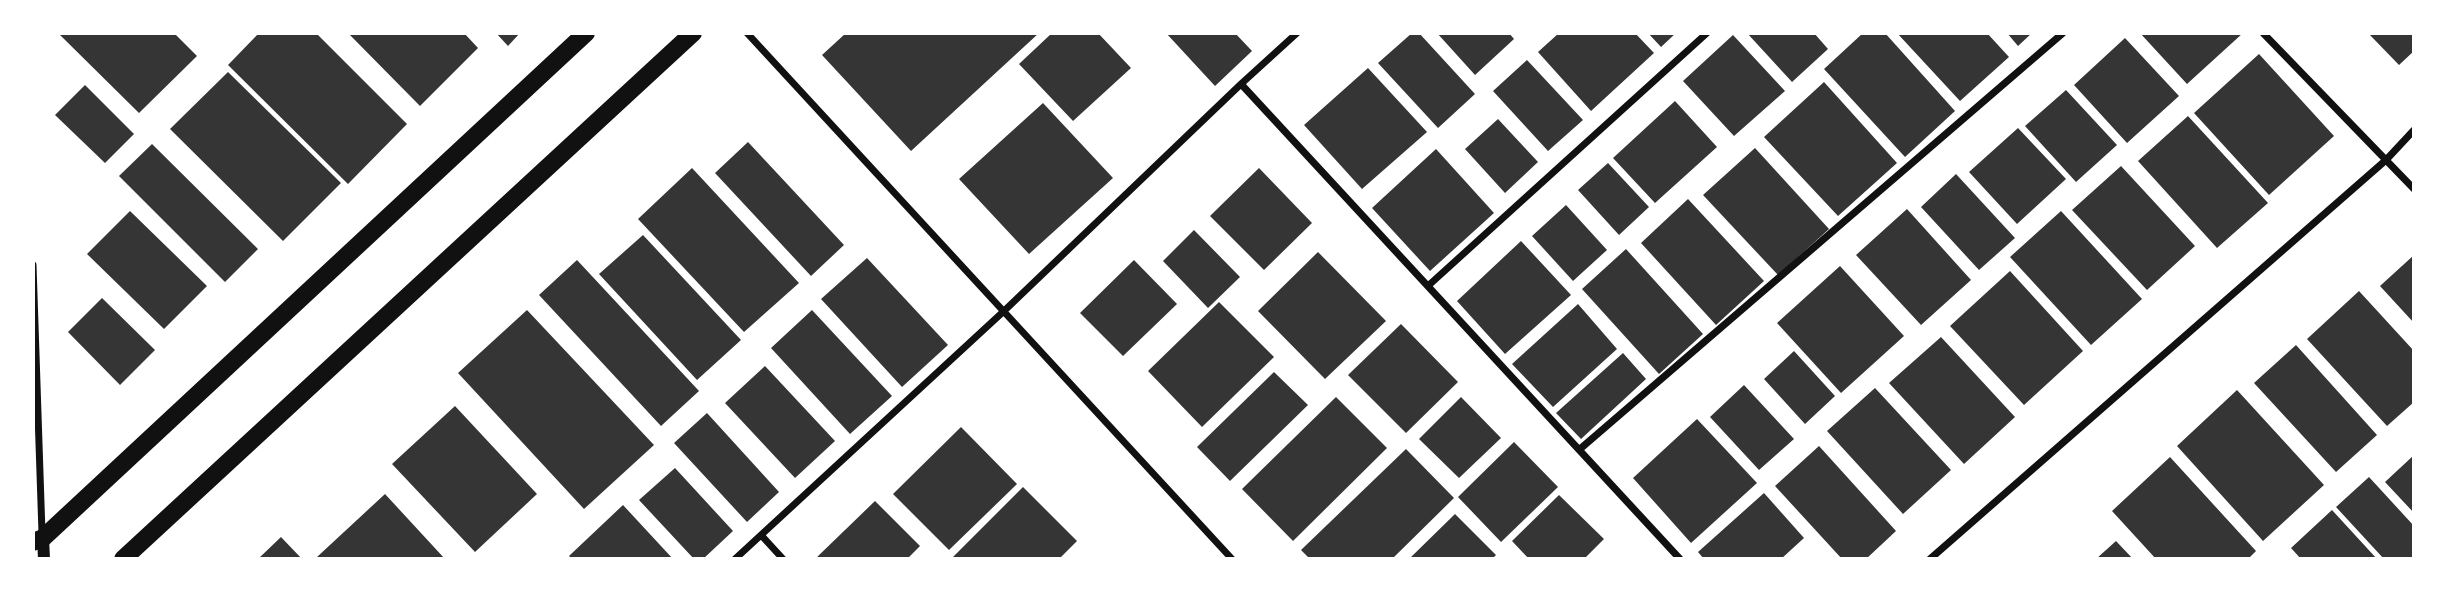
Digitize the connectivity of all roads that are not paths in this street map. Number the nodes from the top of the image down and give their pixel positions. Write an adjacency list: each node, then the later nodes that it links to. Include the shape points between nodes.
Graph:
1 (586, 33): 17 (main road)
2 (693, 33): 19 (main road)
3 (747, 33): 14 (street)
4 (1297, 33): 8 (street)
5 (1707, 33): 13 (street)
6 (2063, 33): 15 (street)
7 (2263, 33): 10 (street)
8 (1241, 84): 13 (street); 14 (street)
9 (2414, 130): 10 (street)
10 (2386, 160): 11 (street); 24 (street)
11 (2414, 188)
12 (33, 265): 17 (street)
13 (1429, 285): 15 (street)
14 (1004, 311): 16 (street); 22 (street)
15 (1580, 449): 23 (street)
16 (761, 535): 20 (street); 21 (street)
17 (38, 540): 18 (street)
18 (44, 559)
19 (123, 559)
20 (736, 559)
21 (783, 559)
22 (1232, 559)
23 (1680, 559)
24 (1930, 559)

